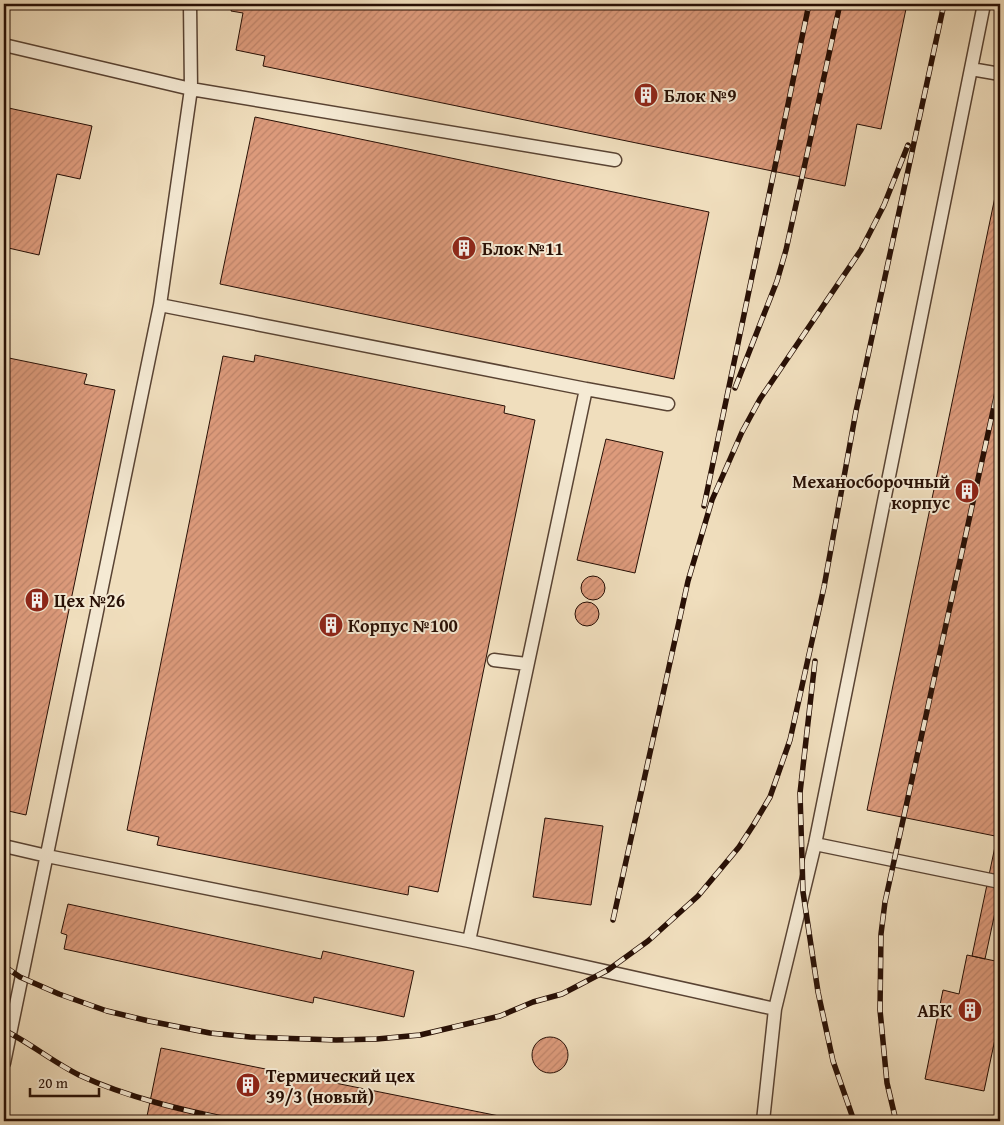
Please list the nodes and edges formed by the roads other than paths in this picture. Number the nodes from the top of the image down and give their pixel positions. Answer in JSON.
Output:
{"nodes":[{"id":1,"x":190,"y":4,"type":"edge"},
{"id":2,"x":984,"y":4,"type":"edge"},
{"id":3,"x":4,"y":45,"type":"edge"},
{"id":4,"x":971,"y":69,"type":"junction"},
{"id":5,"x":1000,"y":74,"type":"edge"},
{"id":6,"x":191,"y":89,"type":"junction"},
{"id":7,"x":615,"y":160,"type":"dead end"},
{"id":8,"x":160,"y":305,"type":"junction"},
{"id":9,"x":586,"y":389,"type":"junction"},
{"id":10,"x":668,"y":404,"type":"dead end"},
{"id":11,"x":494,"y":660,"type":"dead end"},
{"id":12,"x":527,"y":664,"type":"junction"},
{"id":13,"x":814,"y":844,"type":"junction"},
{"id":14,"x":4,"y":846,"type":"edge"},
{"id":15,"x":47,"y":856,"type":"junction"},
{"id":16,"x":1000,"y":882,"type":"edge"},
{"id":17,"x":469,"y":941,"type":"junction"},
{"id":18,"x":775,"y":1009,"type":"junction"},
{"id":19,"x":5,"y":1049,"type":"edge"},
{"id":20,"x":4,"y":1063,"type":"edge"},
{"id":21,"x":763,"y":1121,"type":"edge"}],
"edges":[{"from":1,"to":6,"type":"lane"},
{"from":2,"to":4,"type":"lane"},
{"from":3,"to":6,"type":"lane"},
{"from":4,"to":5,"type":"lane"},
{"from":4,"to":13,"type":"lane"},
{"from":6,"to":7,"type":"lane"},
{"from":6,"to":8,"type":"lane"},
{"from":8,"to":9,"type":"lane"},
{"from":8,"to":15,"type":"lane"},
{"from":9,"to":10,"type":"lane"},
{"from":9,"to":12,"type":"lane"},
{"from":11,"to":12,"type":"lane"},
{"from":12,"to":17,"type":"lane"},
{"from":13,"to":16,"type":"lane"},
{"from":13,"to":18,"type":"lane"},
{"from":14,"to":15,"type":"lane"},
{"from":15,"to":17,"type":"lane"},
{"from":15,"to":19,"type":"lane"},
{"from":17,"to":18,"type":"lane"},
{"from":18,"to":21,"type":"lane"},
{"from":19,"to":20,"type":"lane"}]}
